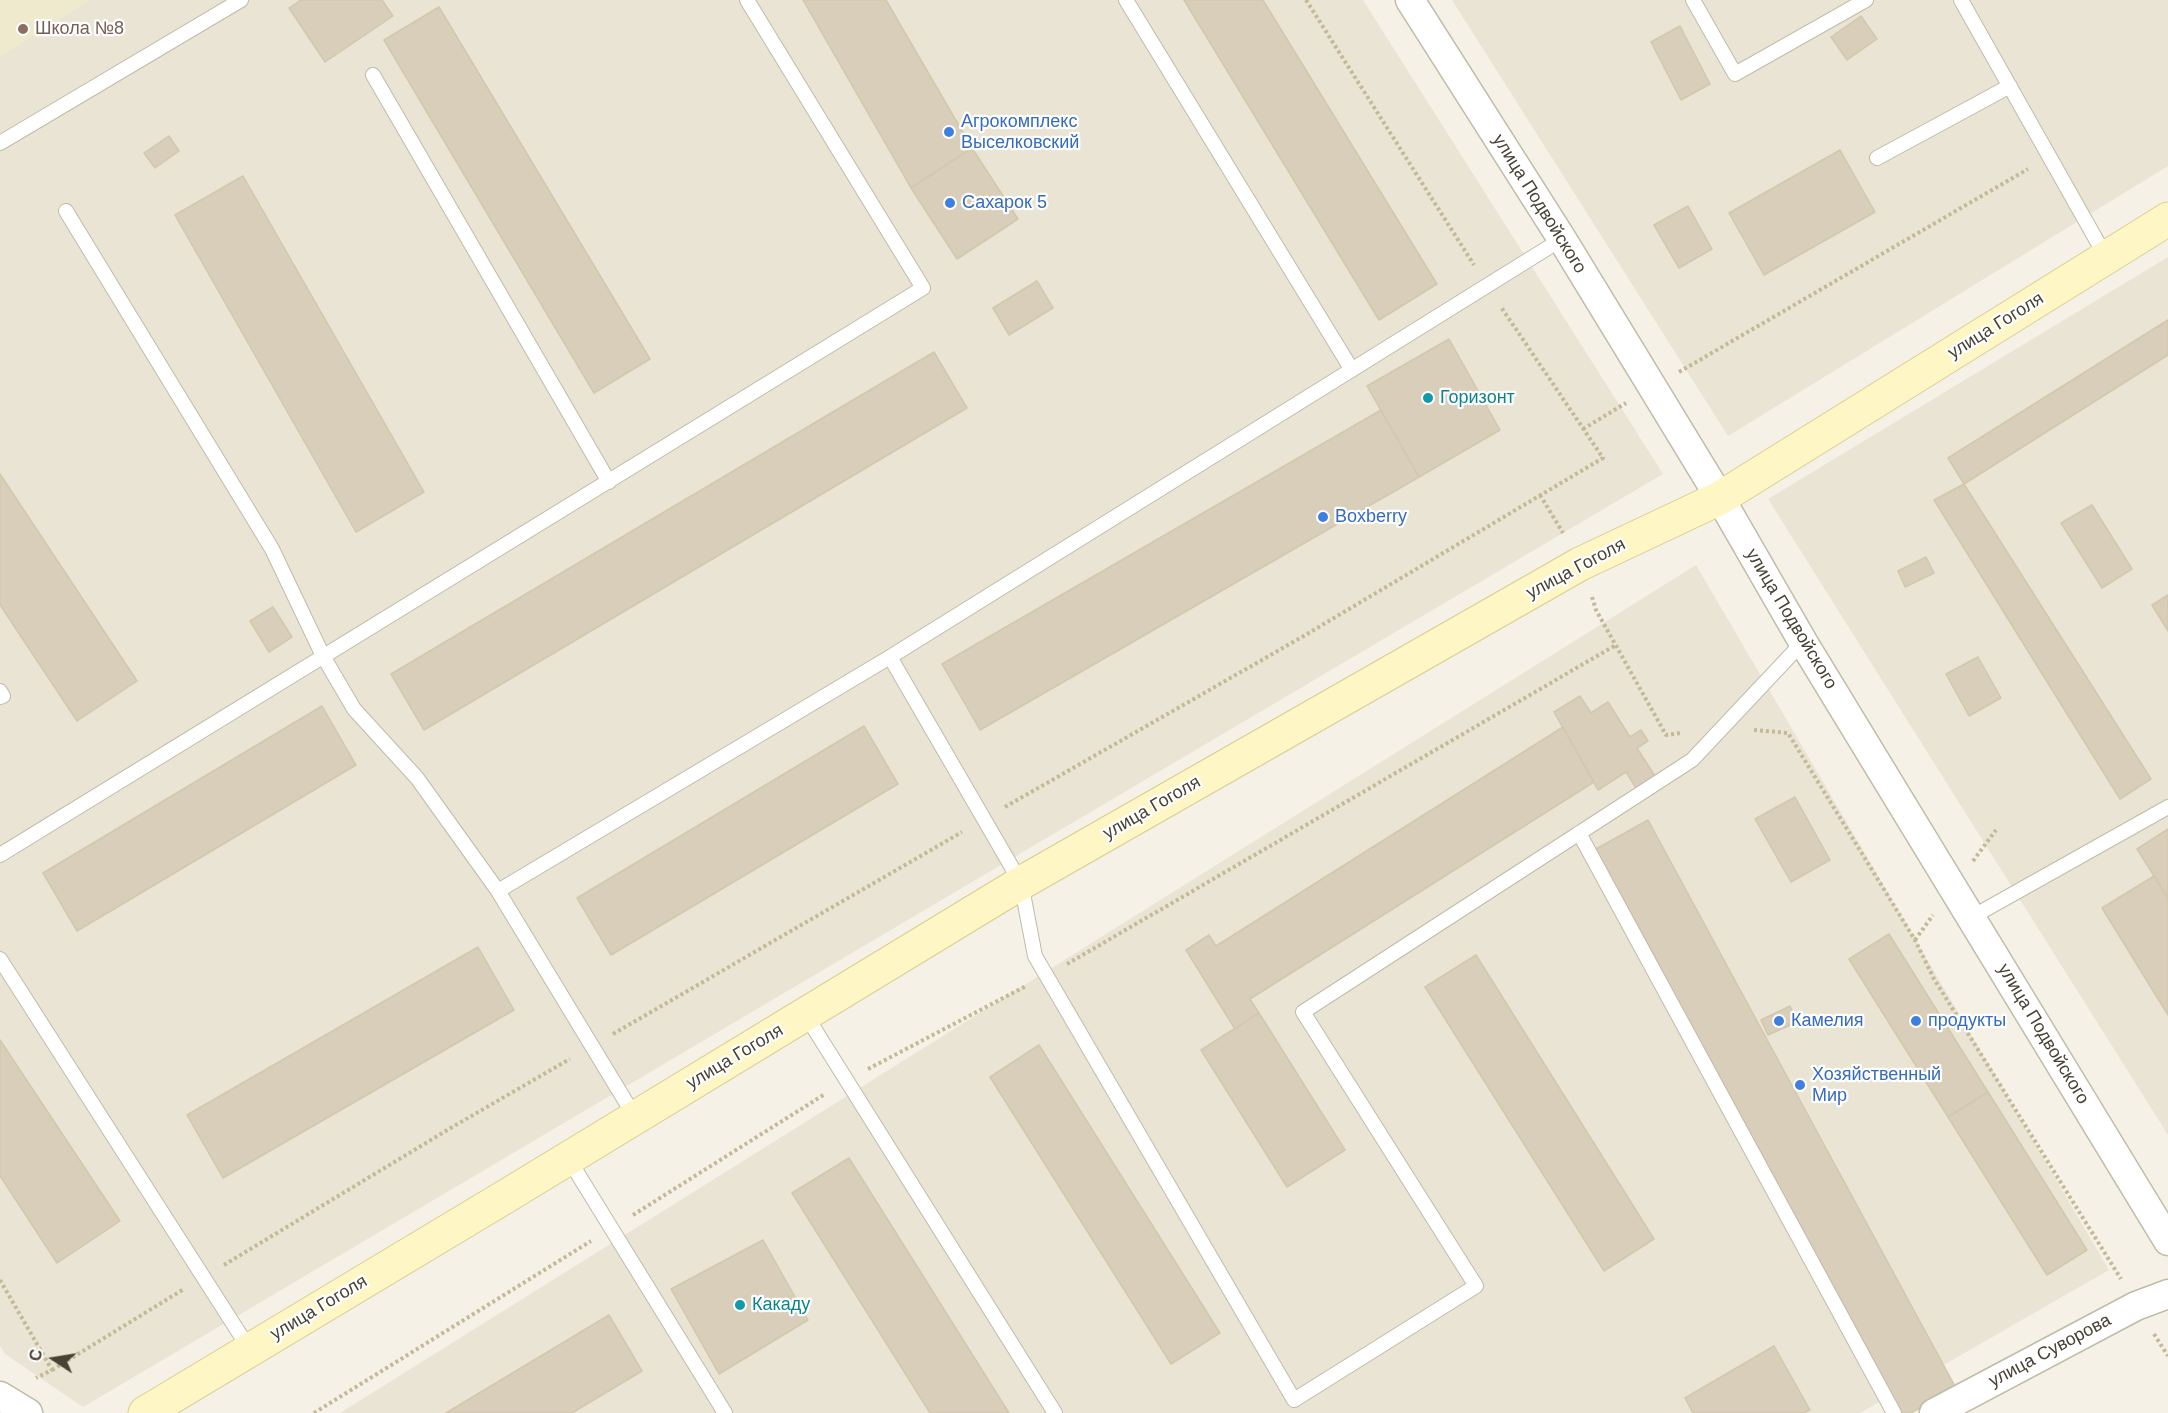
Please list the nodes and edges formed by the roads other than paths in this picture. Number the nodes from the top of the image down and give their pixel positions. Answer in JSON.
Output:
{"nodes":[{"id":1,"x":241,"y":0,"type":"edge"},
{"id":2,"x":747,"y":0,"type":"edge"},
{"id":3,"x":1126,"y":0,"type":"edge"},
{"id":4,"x":1410,"y":0,"type":"edge"},
{"id":5,"x":1693,"y":0,"type":"edge"},
{"id":6,"x":1866,"y":0,"type":"edge"},
{"id":7,"x":1961,"y":0,"type":"edge"},
{"id":8,"x":372,"y":75,"type":"dead end"},
{"id":9,"x":2010,"y":86,"type":"junction"},
{"id":10,"x":0,"y":143,"type":"edge"},
{"id":11,"x":1877,"y":158,"type":"dead end"},
{"id":12,"x":66,"y":211,"type":"dead end"},
{"id":13,"x":2168,"y":219,"type":"edge"},
{"id":14,"x":1562,"y":239,"type":"junction"},
{"id":15,"x":2106,"y":257,"type":"junction"},
{"id":16,"x":1352,"y":370,"type":"junction"},
{"id":17,"x":609,"y":482,"type":"junction"},
{"id":18,"x":1720,"y":498,"type":"junction"},
{"id":19,"x":1803,"y":642,"type":"junction"},
{"id":20,"x":323,"y":656,"type":"junction"},
{"id":21,"x":890,"y":657,"type":"junction"},
{"id":22,"x":0,"y":691,"type":"edge"},
{"id":23,"x":0,"y":698,"type":"edge"},
{"id":24,"x":2168,"y":807,"type":"edge"},
{"id":25,"x":1579,"y":833,"type":"junction"},
{"id":26,"x":0,"y":855,"type":"edge"},
{"id":27,"x":1021,"y":883,"type":"junction"},
{"id":28,"x":498,"y":891,"type":"junction"},
{"id":29,"x":1972,"y":917,"type":"junction"},
{"id":30,"x":0,"y":959,"type":"edge"},
{"id":31,"x":805,"y":1014,"type":"junction"},
{"id":32,"x":635,"y":1117,"type":"junction"},
{"id":33,"x":568,"y":1158,"type":"junction"},
{"id":34,"x":2168,"y":1241,"type":"edge"},
{"id":35,"x":2168,"y":1294,"type":"edge"},
{"id":36,"x":249,"y":1350,"type":"junction"},
{"id":37,"x":0,"y":1396,"type":"edge"},
{"id":38,"x":27,"y":1413,"type":"edge"},
{"id":39,"x":145,"y":1413,"type":"edge"},
{"id":40,"x":725,"y":1413,"type":"edge"},
{"id":41,"x":1055,"y":1413,"type":"edge"},
{"id":42,"x":1894,"y":1413,"type":"edge"},
{"id":43,"x":1934,"y":1413,"type":"edge"}],
"edges":[{"from":1,"to":10,"type":"lane"},
{"from":2,"to":17,"type":"lane"},
{"from":3,"to":16,"type":"lane"},
{"from":4,"to":14,"type":"street","name":"улица Подвойского"},
{"from":5,"to":6,"type":"lane"},
{"from":7,"to":9,"type":"lane"},
{"from":8,"to":17,"type":"lane"},
{"from":9,"to":11,"type":"lane"},
{"from":9,"to":15,"type":"lane"},
{"from":12,"to":20,"type":"lane"},
{"from":13,"to":15,"type":"main road","name":"улица Гоголя"},
{"from":14,"to":16,"type":"lane"},
{"from":14,"to":18,"type":"street","name":"улица Подвойского"},
{"from":15,"to":18,"type":"main road","name":"улица Гоголя"},
{"from":16,"to":21,"type":"lane"},
{"from":17,"to":20,"type":"lane"},
{"from":18,"to":19,"type":"street","name":"улица Подвойского"},
{"from":18,"to":27,"type":"main road","name":"улица Гоголя"},
{"from":19,"to":25,"type":"lane"},
{"from":19,"to":29,"type":"street","name":"улица Подвойского"},
{"from":20,"to":26,"type":"lane"},
{"from":20,"to":28,"type":"lane"},
{"from":21,"to":27,"type":"lane"},
{"from":21,"to":28,"type":"lane"},
{"from":22,"to":23,"type":"lane"},
{"from":24,"to":29,"type":"lane"},
{"from":25,"to":27,"type":"lane"},
{"from":25,"to":42,"type":"lane"},
{"from":27,"to":31,"type":"main road","name":"улица Гоголя"},
{"from":28,"to":32,"type":"lane"},
{"from":29,"to":34,"type":"street","name":"улица Подвойского"},
{"from":30,"to":36,"type":"lane"},
{"from":31,"to":32,"type":"main road","name":"улица Гоголя"},
{"from":31,"to":41,"type":"lane"},
{"from":32,"to":33,"type":"main road","name":"улица Гоголя"},
{"from":33,"to":36,"type":"main road","name":"улица Гоголя"},
{"from":33,"to":40,"type":"lane"},
{"from":35,"to":43,"type":"street","name":"улица Суворова"},
{"from":36,"to":39,"type":"main road","name":"улица Гоголя"},
{"from":37,"to":38,"type":"street"}]}
